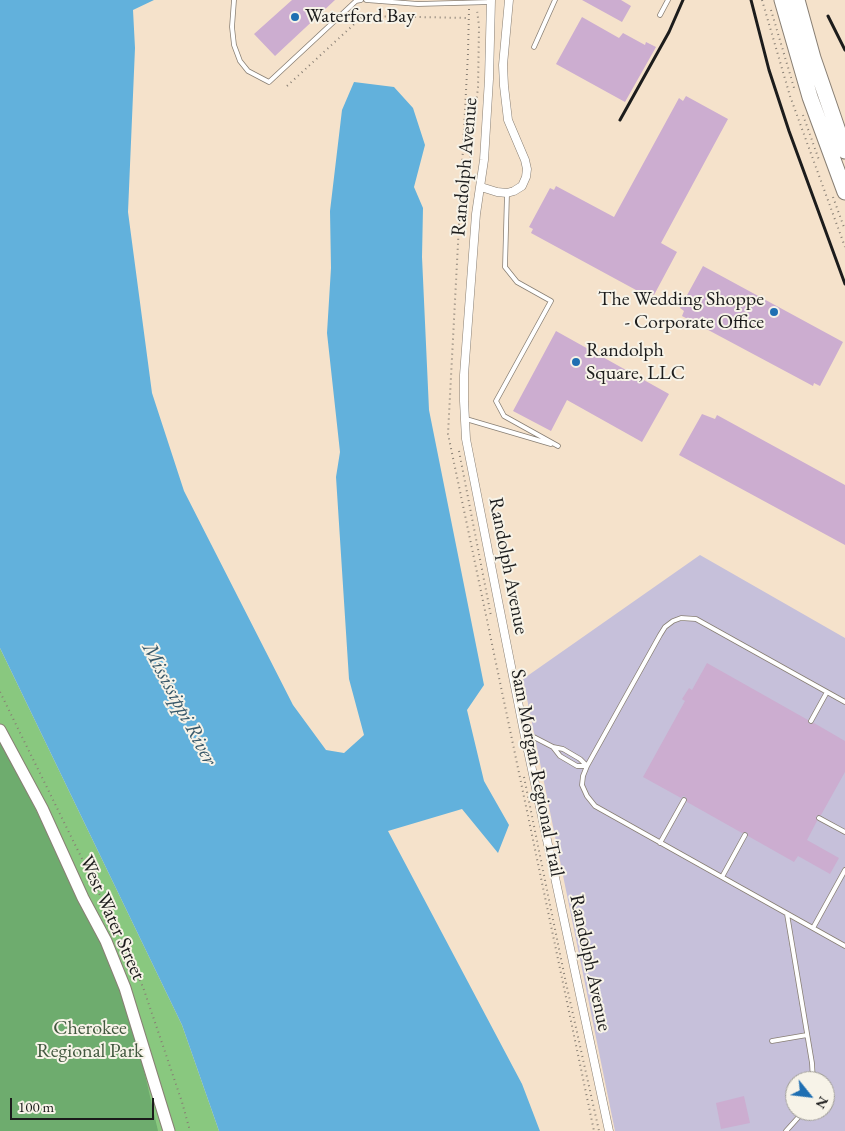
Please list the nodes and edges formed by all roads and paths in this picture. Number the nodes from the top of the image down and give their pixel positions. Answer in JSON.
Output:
{"nodes":[{"id":1,"x":234,"y":0,"type":"edge"},
{"id":2,"x":361,"y":0,"type":"edge"},
{"id":3,"x":366,"y":0,"type":"edge"},
{"id":4,"x":508,"y":0,"type":"edge"},
{"id":5,"x":555,"y":0,"type":"edge"},
{"id":6,"x":668,"y":0,"type":"edge"},
{"id":7,"x":762,"y":0,"type":"edge"},
{"id":8,"x":782,"y":0,"type":"edge"},
{"id":9,"x":796,"y":0,"type":"edge"},
{"id":10,"x":491,"y":1,"type":"edge"},
{"id":11,"x":418,"y":2,"type":"edge"},
{"id":12,"x":457,"y":2,"type":"edge"},
{"id":13,"x":476,"y":3,"type":"junction"},
{"id":14,"x":660,"y":15,"type":"dead end"},
{"id":15,"x":469,"y":18,"type":"dead end"},
{"id":16,"x":534,"y":46,"type":"dead end"},
{"id":17,"x":287,"y":86,"type":"dead end"},
{"id":18,"x":845,"y":151,"type":"edge"},
{"id":19,"x":481,"y":187,"type":"junction"},
{"id":20,"x":845,"y":192,"type":"edge"},
{"id":21,"x":507,"y":193,"type":"junction"},
{"id":22,"x":465,"y":237,"type":"dead end"},
{"id":23,"x":845,"y":247,"type":"edge"},
{"id":24,"x":464,"y":419,"type":"junction"},
{"id":25,"x":459,"y":449,"type":"dead end"},
{"id":26,"x":492,"y":619,"type":"dead end"},
{"id":27,"x":0,"y":692,"type":"edge"},
{"id":28,"x":827,"y":692,"type":"junction"},
{"id":29,"x":845,"y":702,"type":"edge"},
{"id":30,"x":811,"y":722,"type":"dead end"},
{"id":31,"x":0,"y":730,"type":"edge"},
{"id":32,"x":524,"y":732,"type":"junction"},
{"id":33,"x":553,"y":747,"type":"junction"},
{"id":34,"x":587,"y":766,"type":"junction"},
{"id":35,"x":523,"y":771,"type":"dead end"},
{"id":36,"x":684,"y":800,"type":"dead end"},
{"id":37,"x":819,"y":818,"type":"dead end"},
{"id":38,"x":845,"y":832,"type":"edge"},
{"id":39,"x":745,"y":835,"type":"dead end"},
{"id":40,"x":660,"y":843,"type":"junction"},
{"id":41,"x":845,"y":870,"type":"edge"},
{"id":42,"x":722,"y":877,"type":"junction"},
{"id":43,"x":788,"y":914,"type":"junction"},
{"id":44,"x":813,"y":928,"type":"junction"},
{"id":45,"x":845,"y":946,"type":"edge"},
{"id":46,"x":807,"y":1035,"type":"junction"},
{"id":47,"x":772,"y":1041,"type":"dead end"},
{"id":48,"x":812,"y":1071,"type":"edge"},
{"id":49,"x":796,"y":1121,"type":"edge"},
{"id":50,"x":169,"y":1131,"type":"edge"},
{"id":51,"x":190,"y":1131,"type":"edge"},
{"id":52,"x":599,"y":1131,"type":"edge"},
{"id":53,"x":609,"y":1131,"type":"edge"},
{"id":54,"x":786,"y":1131,"type":"edge"}],
"edges":[{"from":1,"to":2,"type":"lane"},
{"from":3,"to":11,"type":"lane"},
{"from":4,"to":21,"type":"street"},
{"from":5,"to":16,"type":"lane"},
{"from":6,"to":14,"type":"lane"},
{"from":7,"to":23,"type":"path"},
{"from":8,"to":20,"type":"highway"},
{"from":9,"to":18,"type":"highway"},
{"from":10,"to":13,"type":"lane"},
{"from":10,"to":19,"type":"street","name":"Randolph Avenue"},
{"from":11,"to":12,"type":"lane"},
{"from":12,"to":13,"type":"lane"},
{"from":13,"to":22,"type":"path"},
{"from":15,"to":17,"type":"path"},
{"from":19,"to":21,"type":"street"},
{"from":19,"to":24,"type":"street","name":"Randolph Avenue"},
{"from":21,"to":24,"type":"lane"},
{"from":24,"to":32,"type":"street","name":"Randolph Avenue"},
{"from":25,"to":26,"type":"path"},
{"from":27,"to":51,"type":"path"},
{"from":28,"to":29,"type":"lane"},
{"from":28,"to":30,"type":"lane"},
{"from":28,"to":34,"type":"lane"},
{"from":31,"to":50,"type":"street","name":"West Water Street"},
{"from":32,"to":33,"type":"lane"},
{"from":32,"to":53,"type":"street","name":"Randolph Avenue"},
{"from":33,"to":34,"type":"lane"},
{"from":33,"to":34,"type":"lane"},
{"from":34,"to":40,"type":"lane"},
{"from":35,"to":52,"type":"path","name":"Sam Morgan Regional Trail"},
{"from":36,"to":40,"type":"lane"},
{"from":37,"to":38,"type":"lane"},
{"from":39,"to":42,"type":"lane"},
{"from":40,"to":42,"type":"lane"},
{"from":41,"to":44,"type":"lane"},
{"from":42,"to":43,"type":"lane"},
{"from":43,"to":44,"type":"lane"},
{"from":43,"to":46,"type":"lane"},
{"from":44,"to":45,"type":"lane"},
{"from":46,"to":47,"type":"lane"},
{"from":46,"to":48,"type":"lane"},
{"from":49,"to":54,"type":"lane"}]}
